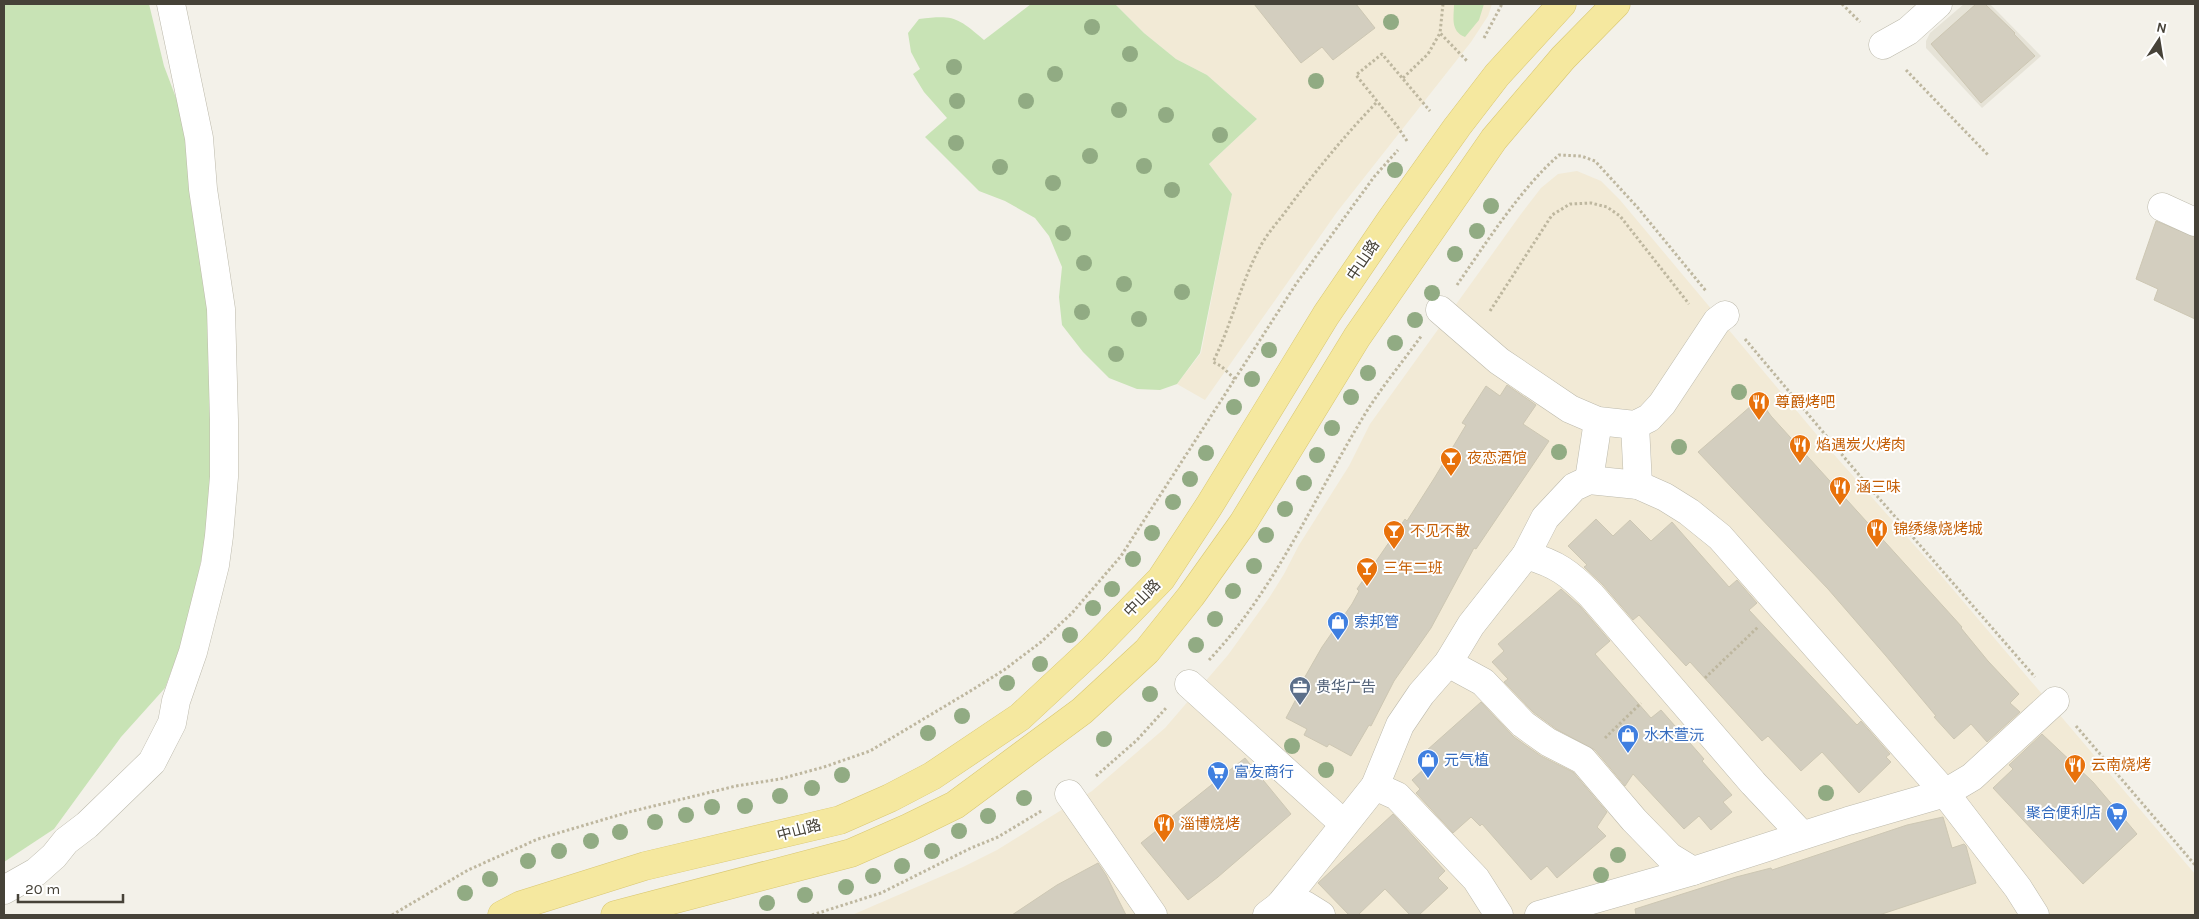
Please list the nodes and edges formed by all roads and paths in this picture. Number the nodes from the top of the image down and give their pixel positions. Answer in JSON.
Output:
{"nodes":[{"id":1,"x":171,"y":4,"type":"edge"},
{"id":2,"x":1443,"y":4,"type":"edge"},
{"id":3,"x":1502,"y":4,"type":"edge"},
{"id":4,"x":1562,"y":4,"type":"edge"},
{"id":5,"x":1616,"y":4,"type":"edge"},
{"id":6,"x":1842,"y":4,"type":"edge"},
{"id":7,"x":1938,"y":4,"type":"edge"},
{"id":8,"x":1440,"y":32,"type":"junction"},
{"id":9,"x":1483,"y":39,"type":"dead end"},
{"id":10,"x":1883,"y":45,"type":"junction"},
{"id":11,"x":1472,"y":54,"type":"dead end"},
{"id":12,"x":1467,"y":61,"type":"junction"},
{"id":13,"x":1462,"y":68,"type":"dead end"},
{"id":14,"x":1403,"y":78,"type":"junction"},
{"id":15,"x":1377,"y":102,"type":"junction"},
{"id":16,"x":1436,"y":104,"type":"dead end"},
{"id":17,"x":1431,"y":111,"type":"junction"},
{"id":18,"x":1425,"y":118,"type":"dead end"},
{"id":19,"x":1413,"y":134,"type":"dead end"},
{"id":20,"x":1407,"y":141,"type":"junction"},
{"id":21,"x":1989,"y":156,"type":"dead end"},
{"id":22,"x":2162,"y":207,"type":"dead end"},
{"id":23,"x":2195,"y":222,"type":"edge"},
{"id":24,"x":1440,"y":310,"type":"dead end"},
{"id":25,"x":1718,"y":323,"type":"joint"},
{"id":26,"x":1472,"y":339,"type":"junction"},
{"id":27,"x":1235,"y":379,"type":"junction"},
{"id":28,"x":1598,"y":422,"type":"junction"},
{"id":29,"x":1635,"y":425,"type":"junction"},
{"id":30,"x":1589,"y":480,"type":"junction"},
{"id":31,"x":1638,"y":485,"type":"junction"},
{"id":32,"x":1526,"y":555,"type":"junction"},
{"id":33,"x":1780,"y":606,"type":"junction"},
{"id":34,"x":1448,"y":663,"type":"junction"},
{"id":35,"x":1189,"y":684,"type":"dead end"},
{"id":36,"x":1674,"y":690,"type":"junction"},
{"id":37,"x":2055,"y":700,"type":"dead end"},
{"id":38,"x":1583,"y":760,"type":"junction"},
{"id":39,"x":1375,"y":786,"type":"junction"},
{"id":40,"x":1069,"y":794,"type":"dead end"},
{"id":41,"x":1945,"y":794,"type":"junction"},
{"id":42,"x":1344,"y":824,"type":"junction"},
{"id":43,"x":1802,"y":835,"type":"junction"},
{"id":44,"x":1693,"y":871,"type":"junction"},
{"id":45,"x":4,"y":890,"type":"edge"},
{"id":46,"x":1273,"y":911,"type":"edge"},
{"id":47,"x":392,"y":915,"type":"edge"},
{"id":48,"x":502,"y":915,"type":"edge"},
{"id":49,"x":615,"y":915,"type":"edge"},
{"id":50,"x":1153,"y":915,"type":"edge"},
{"id":51,"x":1321,"y":915,"type":"edge"},
{"id":52,"x":1499,"y":915,"type":"edge"},
{"id":53,"x":1539,"y":915,"type":"edge"},
{"id":54,"x":2036,"y":915,"type":"edge"}],
"edges":[{"from":1,"to":45,"type":"street"},
{"from":2,"to":8,"type":"path"},
{"from":3,"to":9,"type":"path"},
{"from":4,"to":48,"type":"main road","name":"中山路"},
{"from":5,"to":49,"type":"main road"},
{"from":6,"to":10,"type":"path"},
{"from":7,"to":10,"type":"street"},
{"from":8,"to":12,"type":"path"},
{"from":8,"to":14,"type":"path"},
{"from":10,"to":21,"type":"path"},
{"from":11,"to":12,"type":"path"},
{"from":12,"to":13,"type":"path"},
{"from":14,"to":15,"type":"path"},
{"from":14,"to":17,"type":"path"},
{"from":15,"to":20,"type":"path"},
{"from":15,"to":27,"type":"path"},
{"from":16,"to":17,"type":"path"},
{"from":17,"to":18,"type":"path"},
{"from":19,"to":20,"type":"path"},
{"from":20,"to":27,"type":"path"},
{"from":22,"to":23,"type":"street"},
{"from":24,"to":26,"type":"street"},
{"from":25,"to":26,"type":"path"},
{"from":25,"to":29,"type":"street"},
{"from":26,"to":28,"type":"street"},
{"from":27,"to":47,"type":"path"},
{"from":28,"to":29,"type":"street"},
{"from":28,"to":30,"type":"street"},
{"from":29,"to":31,"type":"street"},
{"from":30,"to":31,"type":"street"},
{"from":30,"to":32,"type":"street"},
{"from":31,"to":33,"type":"street"},
{"from":32,"to":34,"type":"street"},
{"from":32,"to":36,"type":"street"},
{"from":33,"to":36,"type":"path"},
{"from":33,"to":41,"type":"street"},
{"from":34,"to":38,"type":"street"},
{"from":34,"to":39,"type":"street"},
{"from":35,"to":42,"type":"street"},
{"from":36,"to":38,"type":"path"},
{"from":36,"to":43,"type":"street"},
{"from":37,"to":41,"type":"street"},
{"from":38,"to":44,"type":"street"},
{"from":39,"to":42,"type":"street"},
{"from":39,"to":52,"type":"street"},
{"from":40,"to":50,"type":"street"},
{"from":41,"to":43,"type":"street"},
{"from":41,"to":54,"type":"street"},
{"from":42,"to":46,"type":"street"},
{"from":43,"to":44,"type":"street"},
{"from":44,"to":53,"type":"street"},
{"from":46,"to":51,"type":"street"}]}
